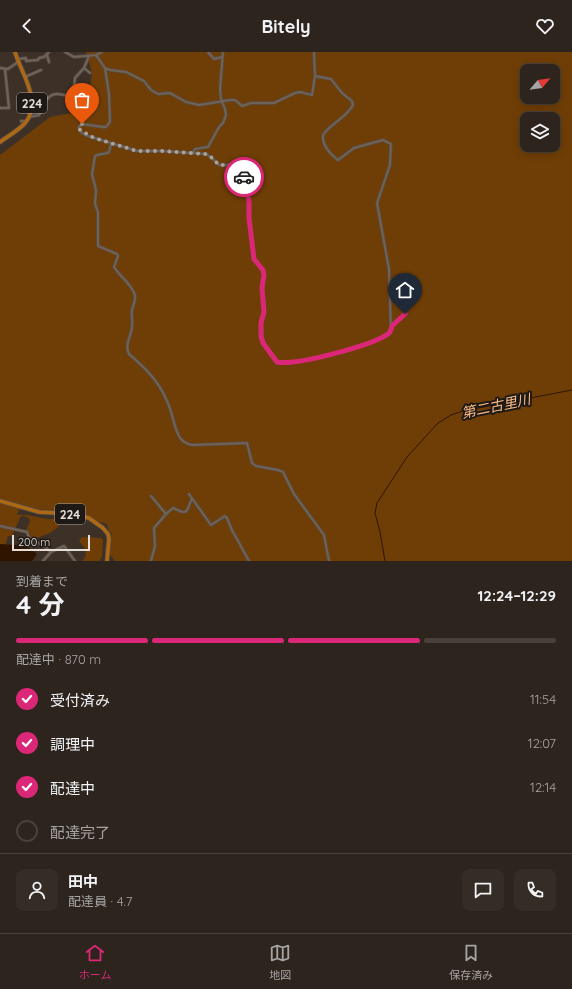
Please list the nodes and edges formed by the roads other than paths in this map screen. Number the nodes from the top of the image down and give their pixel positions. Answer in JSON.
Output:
{"nodes":[{"id":1,"x":15,"y":52,"type":"edge"},
{"id":2,"x":49,"y":52,"type":"edge"},
{"id":3,"x":65,"y":52,"type":"edge"},
{"id":4,"x":102,"y":52,"type":"edge"},
{"id":5,"x":208,"y":52,"type":"edge"},
{"id":6,"x":223,"y":52,"type":"edge"},
{"id":7,"x":314,"y":52,"type":"edge"},
{"id":8,"x":47,"y":55,"type":"junction"},
{"id":9,"x":96,"y":55,"type":"junction"},
{"id":10,"x":89,"y":56,"type":"junction"},
{"id":11,"x":222,"y":57,"type":"junction"},
{"id":12,"x":17,"y":60,"type":"junction"},
{"id":13,"x":49,"y":62,"type":"dead end"},
{"id":14,"x":0,"y":68,"type":"edge"},
{"id":15,"x":84,"y":68,"type":"junction"},
{"id":16,"x":105,"y":68,"type":"junction"},
{"id":17,"x":5,"y":69,"type":"junction"},
{"id":18,"x":41,"y":70,"type":"dead end"},
{"id":19,"x":90,"y":73,"type":"dead end"},
{"id":20,"x":315,"y":76,"type":"junction"},
{"id":21,"x":24,"y":77,"type":"junction"},
{"id":22,"x":74,"y":87,"type":"junction"},
{"id":23,"x":78,"y":88,"type":"dead end"},
{"id":24,"x":222,"y":101,"type":"junction"},
{"id":25,"x":0,"y":108,"type":"edge"},
{"id":26,"x":30,"y":115,"type":"junction"},
{"id":27,"x":23,"y":122,"type":"dead end"},
{"id":28,"x":0,"y":142,"type":"edge"},
{"id":29,"x":111,"y":143,"type":"junction"},
{"id":30,"x":193,"y":153,"type":"junction"},
{"id":31,"x":405,"y":314,"type":"dead end"},
{"id":32,"x":392,"y":326,"type":"junction"},
{"id":33,"x":189,"y":494,"type":"dead end"},
{"id":34,"x":151,"y":496,"type":"dead end"},
{"id":35,"x":192,"y":499,"type":"junction"},
{"id":36,"x":0,"y":501,"type":"edge"},
{"id":37,"x":166,"y":514,"type":"junction"},
{"id":38,"x":0,"y":526,"type":"edge"},
{"id":39,"x":51,"y":552,"type":"junction"},
{"id":40,"x":44,"y":561,"type":"edge"},
{"id":41,"x":75,"y":561,"type":"edge"},
{"id":42,"x":107,"y":561,"type":"edge"},
{"id":43,"x":151,"y":561,"type":"edge"},
{"id":44,"x":250,"y":561,"type":"edge"},
{"id":45,"x":329,"y":561,"type":"edge"}],
"edges":[{"from":1,"to":12,"type":"highway","number":"224"},
{"from":2,"to":8,"type":"street"},
{"from":3,"to":10,"type":"street"},
{"from":4,"to":9,"type":"street"},
{"from":5,"to":11,"type":"street"},
{"from":6,"to":11,"type":"street"},
{"from":7,"to":20,"type":"street"},
{"from":8,"to":12,"type":"street"},
{"from":8,"to":13,"type":"street"},
{"from":9,"to":10,"type":"street"},
{"from":9,"to":16,"type":"street"},
{"from":10,"to":15,"type":"street"},
{"from":11,"to":24,"type":"street"},
{"from":12,"to":17,"type":"street"},
{"from":12,"to":21,"type":"highway","number":"224"},
{"from":14,"to":17,"type":"street"},
{"from":15,"to":19,"type":"street"},
{"from":15,"to":22,"type":"street"},
{"from":16,"to":24,"type":"street"},
{"from":16,"to":29,"type":"street"},
{"from":17,"to":25,"type":"street"},
{"from":18,"to":21,"type":"street"},
{"from":20,"to":24,"type":"street"},
{"from":20,"to":32,"type":"street"},
{"from":21,"to":26,"type":"highway","number":"224"},
{"from":22,"to":23,"type":"street"},
{"from":22,"to":26,"type":"street"},
{"from":24,"to":30,"type":"street"},
{"from":26,"to":27,"type":"street"},
{"from":26,"to":28,"type":"highway","number":"224"},
{"from":29,"to":30,"type":"street"},
{"from":29,"to":45,"type":"street"},
{"from":30,"to":32,"type":"street"},
{"from":31,"to":32,"type":"street"},
{"from":33,"to":35,"type":"street"},
{"from":34,"to":37,"type":"street"},
{"from":35,"to":37,"type":"street"},
{"from":35,"to":44,"type":"street"},
{"from":36,"to":42,"type":"highway","number":"224"},
{"from":37,"to":43,"type":"street"},
{"from":38,"to":39,"type":"street"},
{"from":39,"to":40,"type":"street"},
{"from":39,"to":41,"type":"street"}]}
